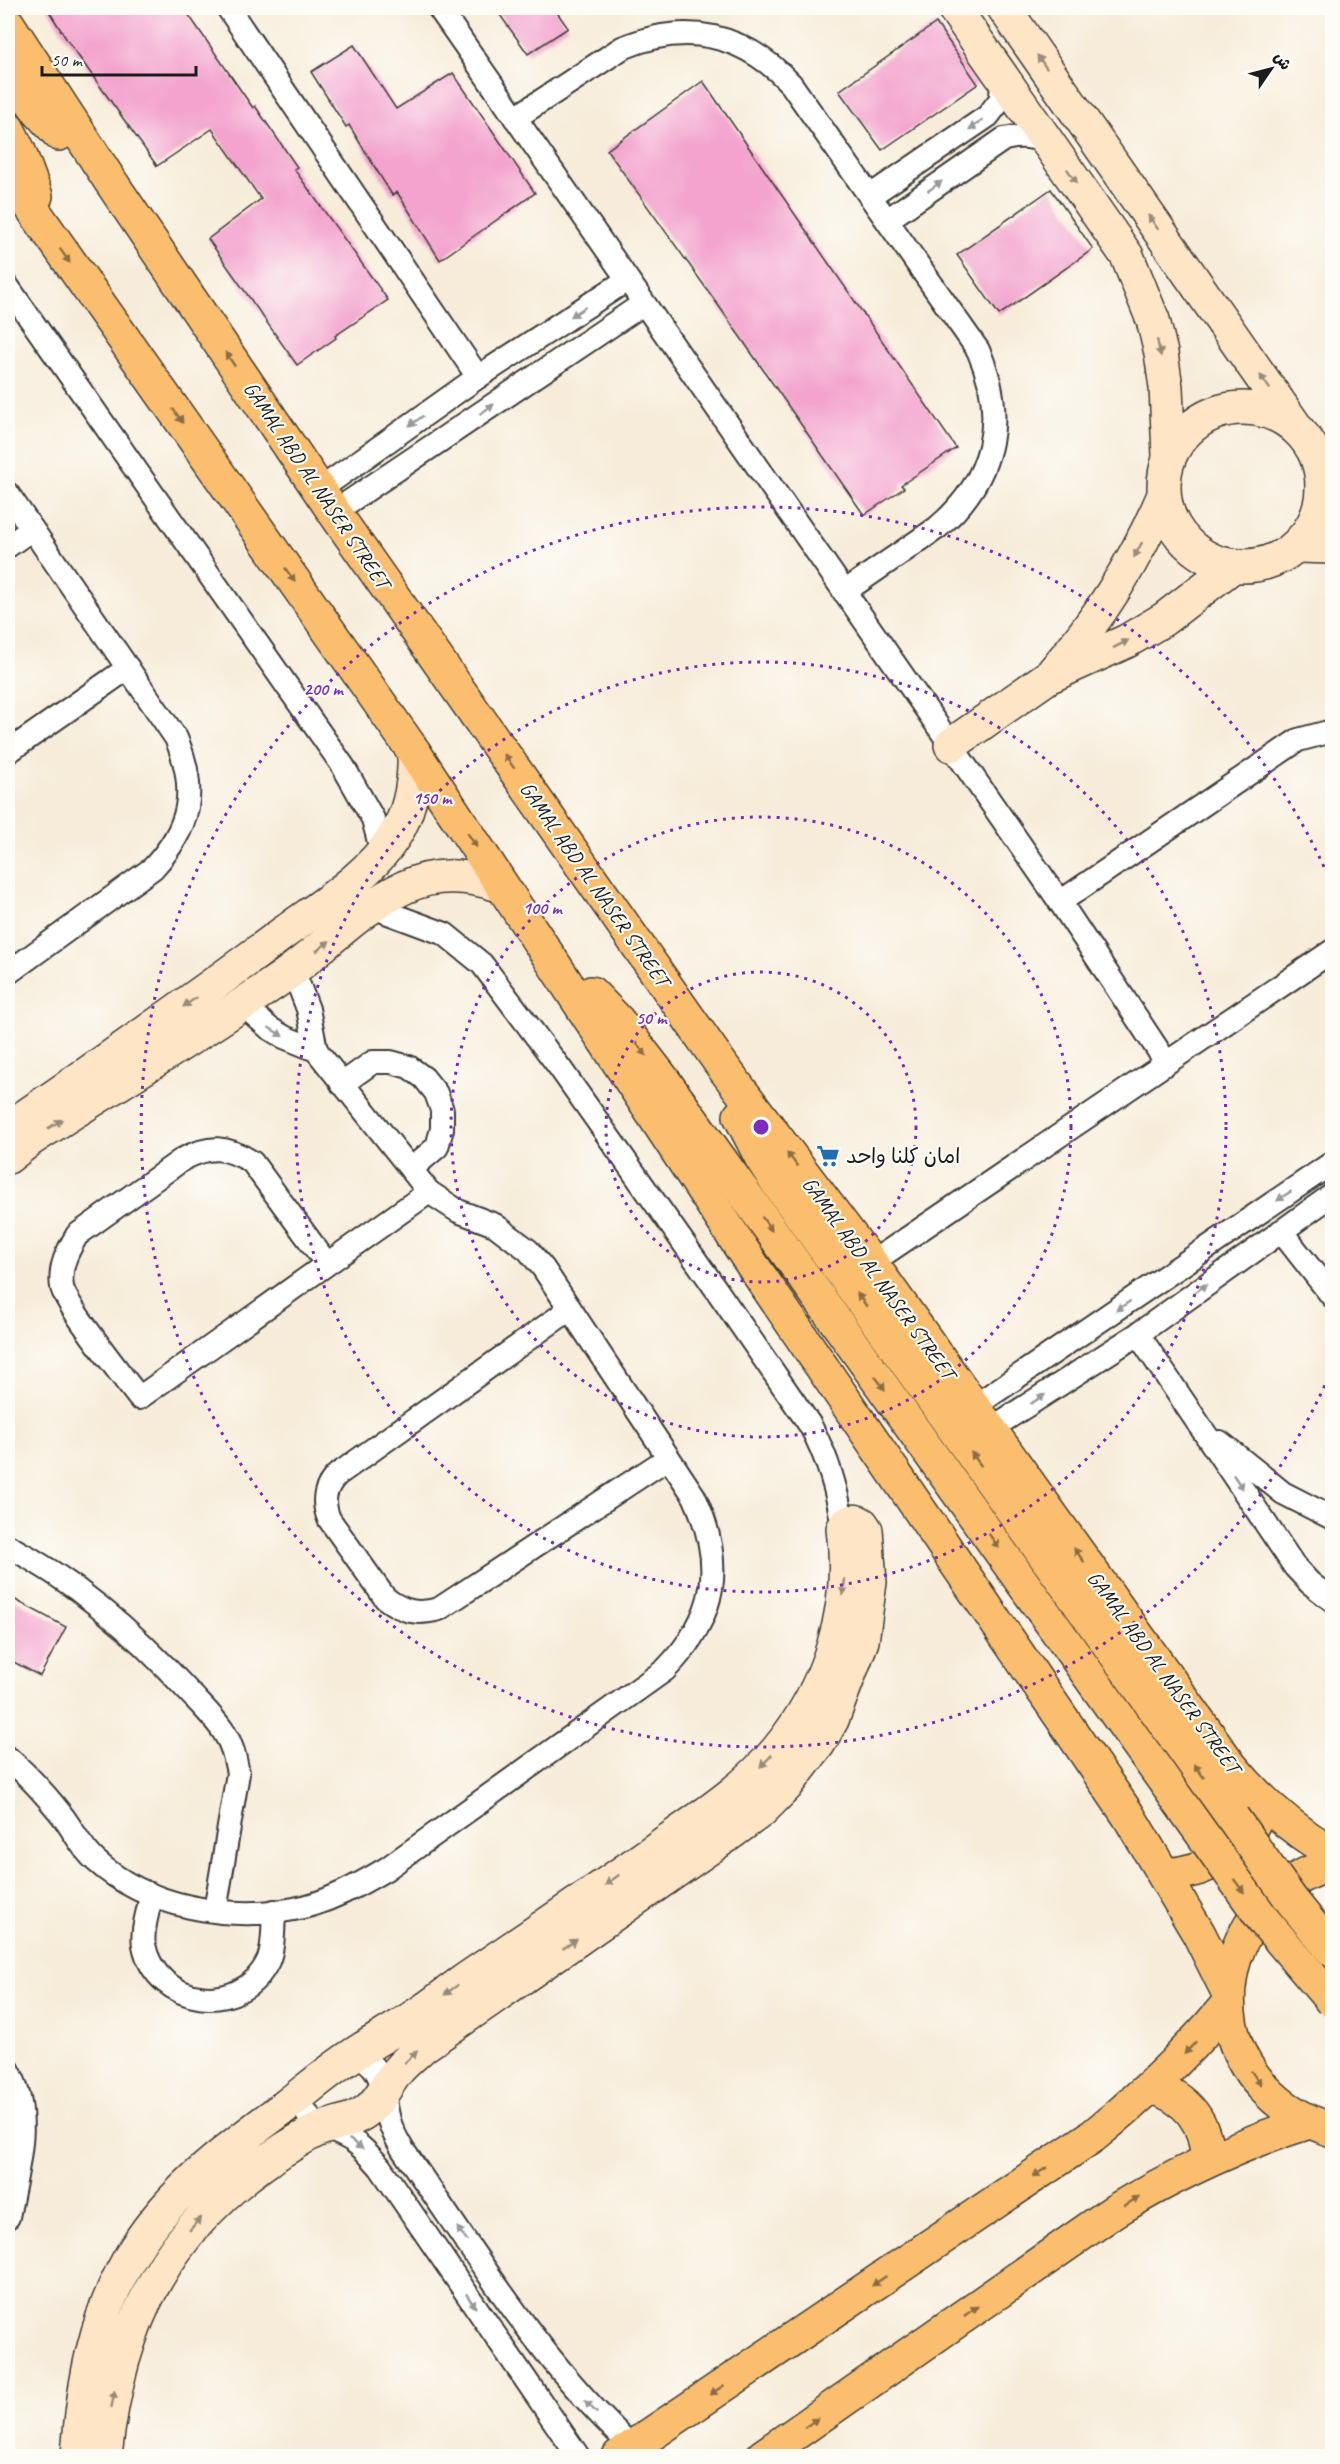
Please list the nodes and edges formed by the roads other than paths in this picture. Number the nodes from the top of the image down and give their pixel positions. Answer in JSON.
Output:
{"nodes":[{"id":1,"x":228,"y":8,"type":"edge"},
{"id":2,"x":439,"y":8,"type":"edge"},
{"id":3,"x":954,"y":8,"type":"edge"},
{"id":4,"x":1004,"y":8,"type":"edge"},
{"id":5,"x":8,"y":24,"type":"edge"},
{"id":6,"x":8,"y":68,"type":"edge"},
{"id":7,"x":1002,"y":77,"type":"junction"},
{"id":8,"x":515,"y":118,"type":"junction"},
{"id":9,"x":8,"y":129,"type":"edge"},
{"id":10,"x":1050,"y":144,"type":"junction"},
{"id":11,"x":8,"y":174,"type":"edge"},
{"id":12,"x":109,"y":179,"type":"junction"},
{"id":13,"x":870,"y":196,"type":"junction"},
{"id":14,"x":887,"y":220,"type":"junction"},
{"id":15,"x":44,"y":226,"type":"junction"},
{"id":16,"x":627,"y":280,"type":"junction"},
{"id":17,"x":8,"y":287,"type":"edge"},
{"id":18,"x":643,"y":304,"type":"junction"},
{"id":19,"x":478,"y":377,"type":"junction"},
{"id":20,"x":1298,"y":430,"type":"junction"},
{"id":21,"x":1168,"y":456,"type":"junction"},
{"id":22,"x":1325,"y":465,"type":"edge"},
{"id":23,"x":8,"y":494,"type":"edge"},
{"id":24,"x":1163,"y":497,"type":"junction"},
{"id":25,"x":327,"y":501,"type":"junction"},
{"id":26,"x":32,"y":530,"type":"junction"},
{"id":27,"x":8,"y":546,"type":"edge"},
{"id":28,"x":1297,"y":546,"type":"junction"},
{"id":29,"x":1332,"y":547,"type":"edge"},
{"id":30,"x":1233,"y":566,"type":"junction"},
{"id":31,"x":844,"y":592,"type":"junction"},
{"id":32,"x":128,"y":668,"type":"junction"},
{"id":33,"x":1048,"y":677,"type":"junction"},
{"id":34,"x":1332,"y":731,"type":"edge"},
{"id":35,"x":951,"y":745,"type":"junction"},
{"id":36,"x":8,"y":752,"type":"edge"},
{"id":37,"x":414,"y":752,"type":"junction"},
{"id":38,"x":382,"y":853,"type":"junction"},
{"id":39,"x":502,"y":886,"type":"junction"},
{"id":40,"x":362,"y":895,"type":"junction"},
{"id":41,"x":1060,"y":902,"type":"junction"},
{"id":42,"x":1332,"y":951,"type":"edge"},
{"id":43,"x":554,"y":964,"type":"junction"},
{"id":44,"x":292,"y":970,"type":"junction"},
{"id":45,"x":8,"y":974,"type":"edge"},
{"id":46,"x":225,"y":977,"type":"junction"},
{"id":47,"x":243,"y":1005,"type":"junction"},
{"id":48,"x":316,"y":1050,"type":"junction"},
{"id":49,"x":1166,"y":1062,"type":"junction"},
{"id":50,"x":723,"y":1067,"type":"junction"},
{"id":51,"x":342,"y":1084,"type":"junction"},
{"id":52,"x":8,"y":1130,"type":"edge"},
{"id":53,"x":8,"y":1157,"type":"edge"},
{"id":54,"x":1332,"y":1163,"type":"edge"},
{"id":55,"x":411,"y":1169,"type":"junction"},
{"id":56,"x":429,"y":1192,"type":"junction"},
{"id":57,"x":1332,"y":1196,"type":"edge"},
{"id":58,"x":1281,"y":1231,"type":"junction"},
{"id":59,"x":871,"y":1263,"type":"junction"},
{"id":60,"x":327,"y":1264,"type":"junction"},
{"id":61,"x":1332,"y":1296,"type":"edge"},
{"id":62,"x":570,"y":1309,"type":"junction"},
{"id":63,"x":1138,"y":1334,"type":"junction"},
{"id":64,"x":1193,"y":1416,"type":"junction"},
{"id":65,"x":981,"y":1419,"type":"junction"},
{"id":66,"x":669,"y":1458,"type":"junction"},
{"id":67,"x":1332,"y":1518,"type":"edge"},
{"id":68,"x":843,"y":1529,"type":"junction"},
{"id":69,"x":8,"y":1546,"type":"edge"},
{"id":70,"x":1332,"y":1600,"type":"edge"},
{"id":71,"x":8,"y":1758,"type":"edge"},
{"id":72,"x":1262,"y":1800,"type":"junction"},
{"id":73,"x":1332,"y":1853,"type":"edge"},
{"id":74,"x":1332,"y":1865,"type":"edge"},
{"id":75,"x":1165,"y":1875,"type":"junction"},
{"id":76,"x":151,"y":1895,"type":"junction"},
{"id":77,"x":215,"y":1911,"type":"junction"},
{"id":78,"x":274,"y":1911,"type":"junction"},
{"id":79,"x":1332,"y":1950,"type":"edge"},
{"id":80,"x":1228,"y":1998,"type":"junction"},
{"id":81,"x":1332,"y":2001,"type":"edge"},
{"id":82,"x":353,"y":2055,"type":"junction"},
{"id":83,"x":8,"y":2068,"type":"edge"},
{"id":84,"x":1151,"y":2087,"type":"junction"},
{"id":85,"x":383,"y":2092,"type":"junction"},
{"id":86,"x":300,"y":2095,"type":"junction"},
{"id":87,"x":1321,"y":2126,"type":"edge"},
{"id":88,"x":324,"y":2127,"type":"junction"},
{"id":89,"x":1207,"y":2160,"type":"junction"},
{"id":90,"x":8,"y":2217,"type":"edge"},
{"id":91,"x":626,"y":2452,"type":"edge"},
{"id":92,"x":78,"y":2457,"type":"edge"},
{"id":93,"x":105,"y":2457,"type":"edge"},
{"id":94,"x":578,"y":2457,"type":"edge"},
{"id":95,"x":763,"y":2457,"type":"edge"}],
"edges":[{"from":1,"to":19,"type":"street"},
{"from":2,"to":8,"type":"street"},
{"from":3,"to":7,"type":"street"},
{"from":20,"to":4,"type":"street","one_way":true},
{"from":5,"to":12,"type":"main road","name":"GAMAL ABD AL NASER STREET"},
{"from":6,"to":12,"type":"main road"},
{"from":7,"to":10,"type":"street"},
{"from":7,"to":13,"type":"street","one_way":true},
{"from":8,"to":13,"type":"street"},
{"from":8,"to":16,"type":"street"},
{"from":9,"to":15,"type":"main road"},
{"from":14,"to":10,"type":"street","one_way":true},
{"from":10,"to":21,"type":"street","one_way":true},
{"from":11,"to":15,"type":"main road"},
{"from":25,"to":12,"type":"main road","name":"GAMAL ABD AL NASER STREET","one_way":true},
{"from":13,"to":14,"type":"street"},
{"from":14,"to":31,"type":"street"},
{"from":15,"to":37,"type":"main road","one_way":true},
{"from":16,"to":18,"type":"street"},
{"from":16,"to":19,"type":"street","one_way":true},
{"from":17,"to":38,"type":"street"},
{"from":25,"to":18,"type":"street","one_way":true},
{"from":18,"to":31,"type":"street"},
{"from":19,"to":25,"type":"street","one_way":true},
{"from":20,"to":21,"type":"street"},
{"from":20,"to":22,"type":"street"},
{"from":21,"to":24,"type":"street"},
{"from":22,"to":28,"type":"street"},
{"from":23,"to":26,"type":"street"},
{"from":24,"to":30,"type":"street"},
{"from":24,"to":33,"type":"street","one_way":true},
{"from":50,"to":25,"type":"main road","name":"GAMAL ABD AL NASER STREET","one_way":true},
{"from":26,"to":27,"type":"street"},
{"from":26,"to":32,"type":"street"},
{"from":28,"to":29,"type":"street"},
{"from":28,"to":30,"type":"street"},
{"from":33,"to":30,"type":"street","one_way":true},
{"from":31,"to":35,"type":"street"},
{"from":32,"to":36,"type":"street"},
{"from":32,"to":45,"type":"street"},
{"from":33,"to":35,"type":"street"},
{"from":34,"to":41,"type":"street"},
{"from":35,"to":41,"type":"street"},
{"from":37,"to":38,"type":"street"},
{"from":37,"to":39,"type":"main road","one_way":true},
{"from":38,"to":40,"type":"street"},
{"from":39,"to":40,"type":"street"},
{"from":39,"to":43,"type":"main road"},
{"from":44,"to":40,"type":"street","one_way":true},
{"from":40,"to":46,"type":"street"},
{"from":40,"to":68,"type":"street"},
{"from":41,"to":49,"type":"street"},
{"from":42,"to":49,"type":"street"},
{"from":43,"to":75,"type":"main road"},
{"from":43,"to":81,"type":"main road","one_way":true,"bridge":true},
{"from":44,"to":47,"type":"street"},
{"from":44,"to":48,"type":"street"},
{"from":46,"to":47,"type":"street"},
{"from":46,"to":52,"type":"street","one_way":true},
{"from":47,"to":48,"type":"street","one_way":true},
{"from":53,"to":47,"type":"street","one_way":true},
{"from":48,"to":51,"type":"street"},
{"from":49,"to":59,"type":"street"},
{"from":59,"to":50,"type":"main road","name":"GAMAL ABD AL NASER STREET","one_way":true},
{"from":79,"to":50,"type":"main road","one_way":true,"bridge":true},
{"from":51,"to":55,"type":"street"},
{"from":51,"to":55,"type":"street"},
{"from":54,"to":65,"type":"street","one_way":true},
{"from":55,"to":56,"type":"street"},
{"from":56,"to":60,"type":"street"},
{"from":56,"to":62,"type":"street"},
{"from":57,"to":58,"type":"street"},
{"from":58,"to":61,"type":"street"},
{"from":63,"to":58,"type":"street","one_way":true},
{"from":59,"to":65,"type":"main road","name":"GAMAL ABD AL NASER STREET"},
{"from":60,"to":60,"type":"street"},
{"from":62,"to":66,"type":"street"},
{"from":62,"to":66,"type":"street"},
{"from":63,"to":64,"type":"street"},
{"from":65,"to":63,"type":"street","one_way":true},
{"from":64,"to":67,"type":"street"},
{"from":64,"to":70,"type":"street","one_way":true},
{"from":72,"to":65,"type":"main road","name":"GAMAL ABD AL NASER STREET","one_way":true},
{"from":66,"to":78,"type":"street"},
{"from":68,"to":82,"type":"street","one_way":true},
{"from":85,"to":68,"type":"street","one_way":true},
{"from":69,"to":77,"type":"street"},
{"from":71,"to":76,"type":"street"},
{"from":72,"to":73,"type":"main road","name":"GAMAL ABD AL NASER STREET"},
{"from":72,"to":75,"type":"main road"},
{"from":74,"to":80,"type":"main road"},
{"from":75,"to":80,"type":"main road"},
{"from":76,"to":77,"type":"street"},
{"from":76,"to":78,"type":"street"},
{"from":77,"to":78,"type":"street"},
{"from":80,"to":84,"type":"main road","one_way":true},
{"from":80,"to":87,"type":"main road","one_way":true},
{"from":82,"to":85,"type":"street"},
{"from":82,"to":86,"type":"street"},
{"from":83,"to":90,"type":"street"},
{"from":84,"to":89,"type":"main road"},
{"from":84,"to":91,"type":"main road","one_way":true},
{"from":85,"to":88,"type":"street"},
{"from":91,"to":85,"type":"street","one_way":true},
{"from":86,"to":88,"type":"street"},
{"from":86,"to":92,"type":"street"},
{"from":87,"to":89,"type":"main road"},
{"from":93,"to":88,"type":"street","one_way":true},
{"from":88,"to":94,"type":"street","one_way":true},
{"from":95,"to":89,"type":"main road","one_way":true}]}
